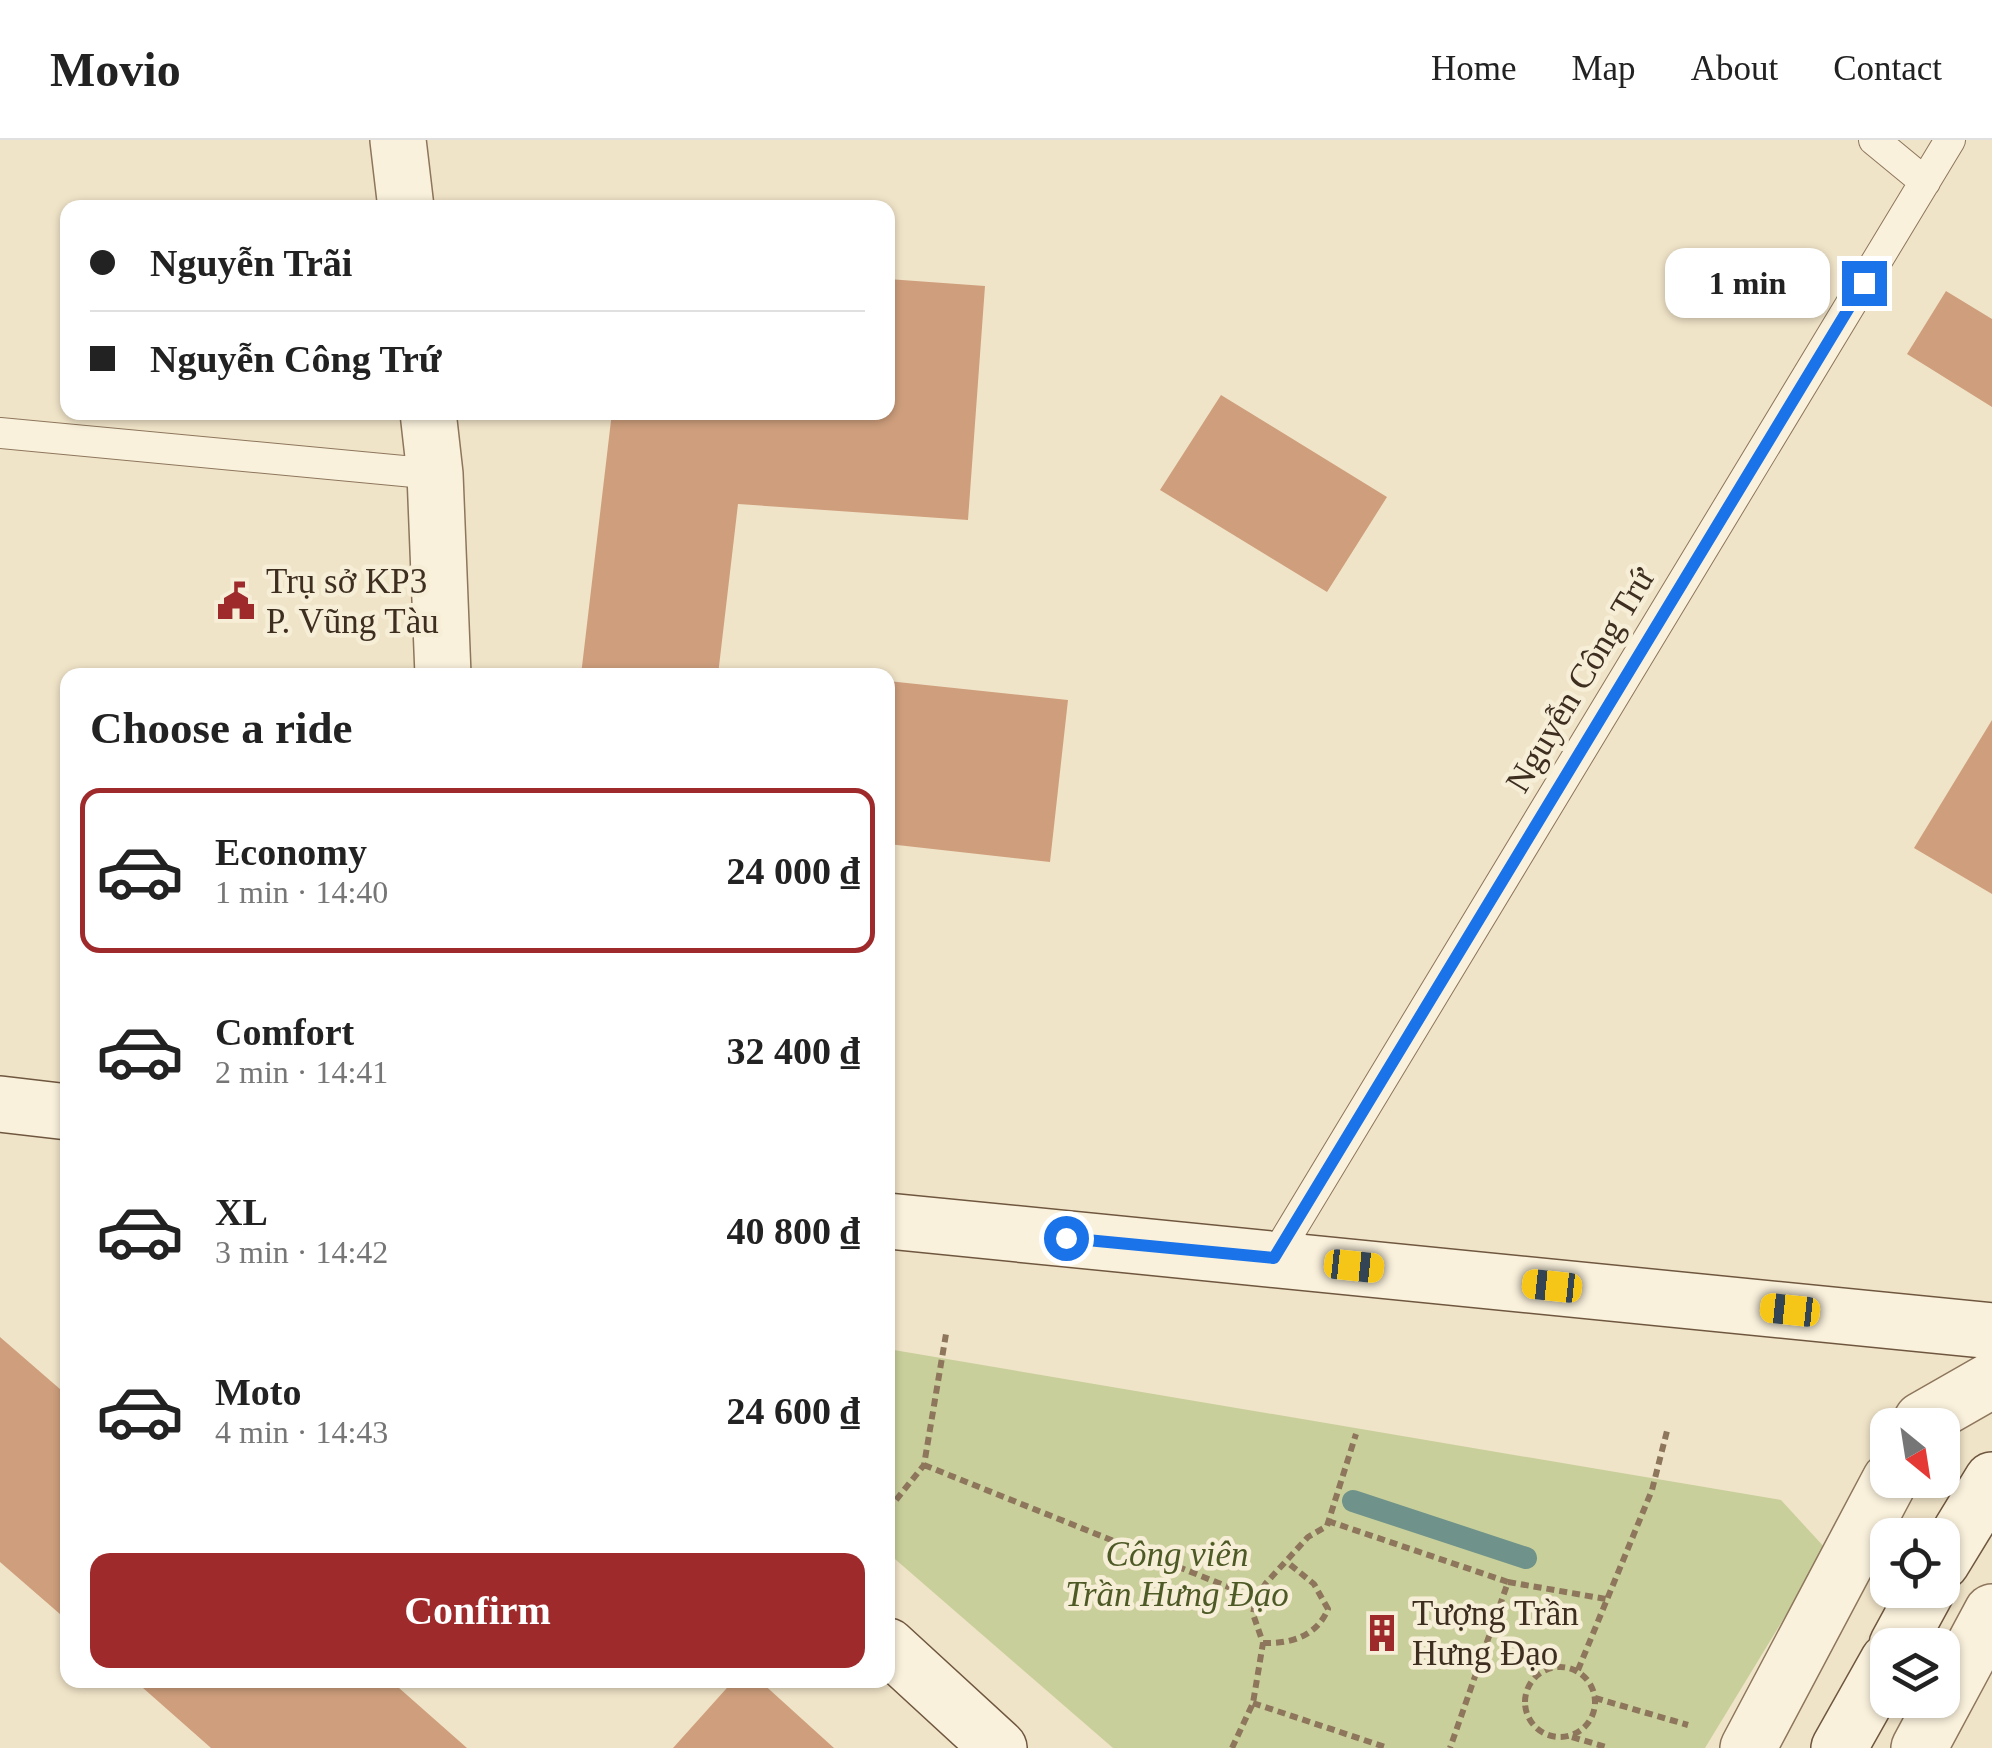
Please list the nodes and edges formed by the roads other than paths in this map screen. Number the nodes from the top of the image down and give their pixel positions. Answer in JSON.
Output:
{"nodes":[{"id":1,"x":398,"y":140,"type":"edge"},
{"id":2,"x":1874,"y":140,"type":"edge"},
{"id":3,"x":1950,"y":140,"type":"edge"},
{"id":4,"x":1925,"y":182,"type":"junction"},
{"id":5,"x":405,"y":200,"type":"edge"},
{"id":6,"x":429,"y":420,"type":"edge"},
{"id":7,"x":0,"y":434,"type":"edge"},
{"id":8,"x":435,"y":474,"type":"junction"},
{"id":9,"x":444,"y":668,"type":"edge"},
{"id":10,"x":0,"y":1104,"type":"edge"},
{"id":11,"x":60,"y":1111,"type":"edge"},
{"id":12,"x":895,"y":1222,"type":"edge"},
{"id":13,"x":1274,"y":1258,"type":"junction"},
{"id":14,"x":1992,"y":1330,"type":"edge"},
{"id":15,"x":1992,"y":1380,"type":"edge"},
{"id":16,"x":1943,"y":1408,"type":"edge"},
{"id":17,"x":1992,"y":1480,"type":"edge"},
{"id":18,"x":1879,"y":1498,"type":"edge"},
{"id":19,"x":1960,"y":1532,"type":"edge"},
{"id":20,"x":1992,"y":1612,"type":"edge"},
{"id":21,"x":895,"y":1652,"type":"edge"},
{"id":22,"x":1870,"y":1693,"type":"edge"},
{"id":23,"x":1725,"y":1739,"type":"edge"},
{"id":24,"x":999,"y":1748,"type":"edge"},
{"id":25,"x":1839,"y":1748,"type":"edge"},
{"id":26,"x":1919,"y":1748,"type":"edge"}],
"edges":[{"from":1,"to":5,"type":"main road"},
{"from":2,"to":4,"type":"lane"},
{"from":3,"to":4,"type":"lane","name":"Nguyễn Công Trứ"},
{"from":4,"to":13,"type":"lane","name":"Nguyễn Công Trứ"},
{"from":6,"to":8,"type":"main road"},
{"from":7,"to":8,"type":"lane"},
{"from":8,"to":9,"type":"main road"},
{"from":10,"to":11,"type":"main road"},
{"from":12,"to":13,"type":"main road"},
{"from":13,"to":14,"type":"main road"},
{"from":15,"to":16,"type":"main road"},
{"from":17,"to":19,"type":"main road"},
{"from":18,"to":23,"type":"main road"},
{"from":20,"to":26,"type":"main road"},
{"from":21,"to":24,"type":"main road"},
{"from":22,"to":25,"type":"main road"}]}
